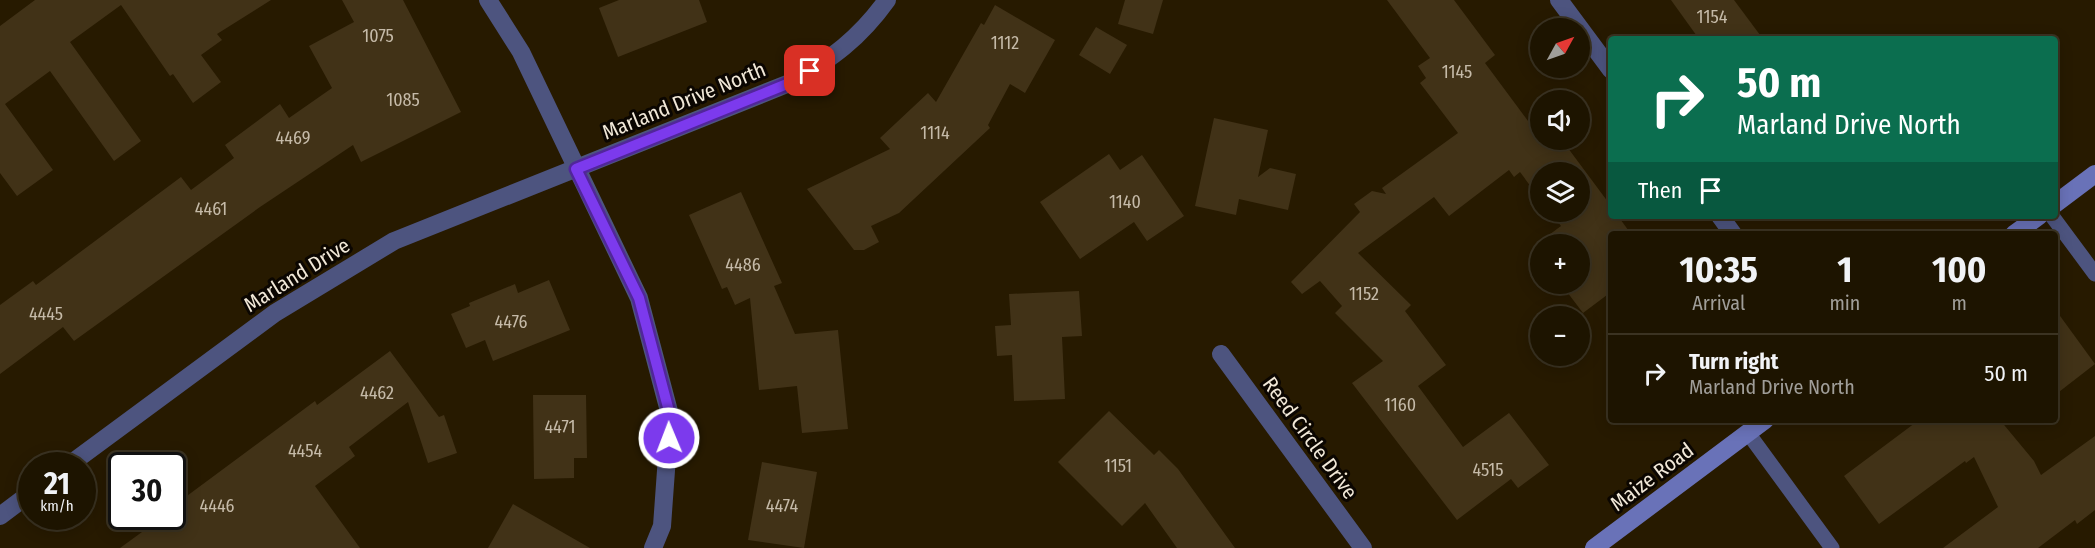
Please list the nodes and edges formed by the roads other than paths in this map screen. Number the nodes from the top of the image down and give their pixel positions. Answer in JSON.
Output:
{"nodes":[{"id":1,"x":488,"y":0,"type":"edge"},
{"id":2,"x":887,"y":0,"type":"edge"},
{"id":3,"x":1559,"y":0,"type":"edge"},
{"id":4,"x":1608,"y":66,"type":"edge"},
{"id":5,"x":576,"y":169,"type":"junction"},
{"id":6,"x":2095,"y":174,"type":"edge"},
{"id":7,"x":2058,"y":202,"type":"edge"},
{"id":8,"x":1721,"y":219,"type":"edge"},
{"id":9,"x":2035,"y":219,"type":"edge"},
{"id":10,"x":2054,"y":219,"type":"edge"},
{"id":11,"x":1731,"y":231,"type":"edge"},
{"id":12,"x":2018,"y":231,"type":"edge"},
{"id":13,"x":2095,"y":274,"type":"edge"},
{"id":14,"x":1221,"y":354,"type":"dead end"},
{"id":15,"x":1761,"y":423,"type":"edge"},
{"id":16,"x":1748,"y":433,"type":"junction"},
{"id":17,"x":87,"y":452,"type":"edge"},
{"id":18,"x":18,"y":502,"type":"edge"},
{"id":19,"x":0,"y":516,"type":"edge"},
{"id":20,"x":653,"y":548,"type":"edge"},
{"id":21,"x":1363,"y":548,"type":"edge"},
{"id":22,"x":1594,"y":548,"type":"edge"},
{"id":23,"x":1832,"y":548,"type":"edge"}],
"edges":[{"from":1,"to":5,"type":"street"},
{"from":2,"to":5,"type":"street","name":"Marland Drive North"},
{"from":3,"to":4,"type":"street"},
{"from":5,"to":17,"type":"street","name":"Marland Drive"},
{"from":5,"to":20,"type":"street"},
{"from":6,"to":7,"type":"street"},
{"from":8,"to":11,"type":"street"},
{"from":9,"to":12,"type":"street"},
{"from":10,"to":13,"type":"lane"},
{"from":14,"to":21,"type":"street","name":"Reed Circle Drive"},
{"from":15,"to":16,"type":"street","name":"Maize Road"},
{"from":16,"to":22,"type":"street","name":"Maize Road"},
{"from":16,"to":23,"type":"lane"},
{"from":18,"to":19,"type":"street"}]}
